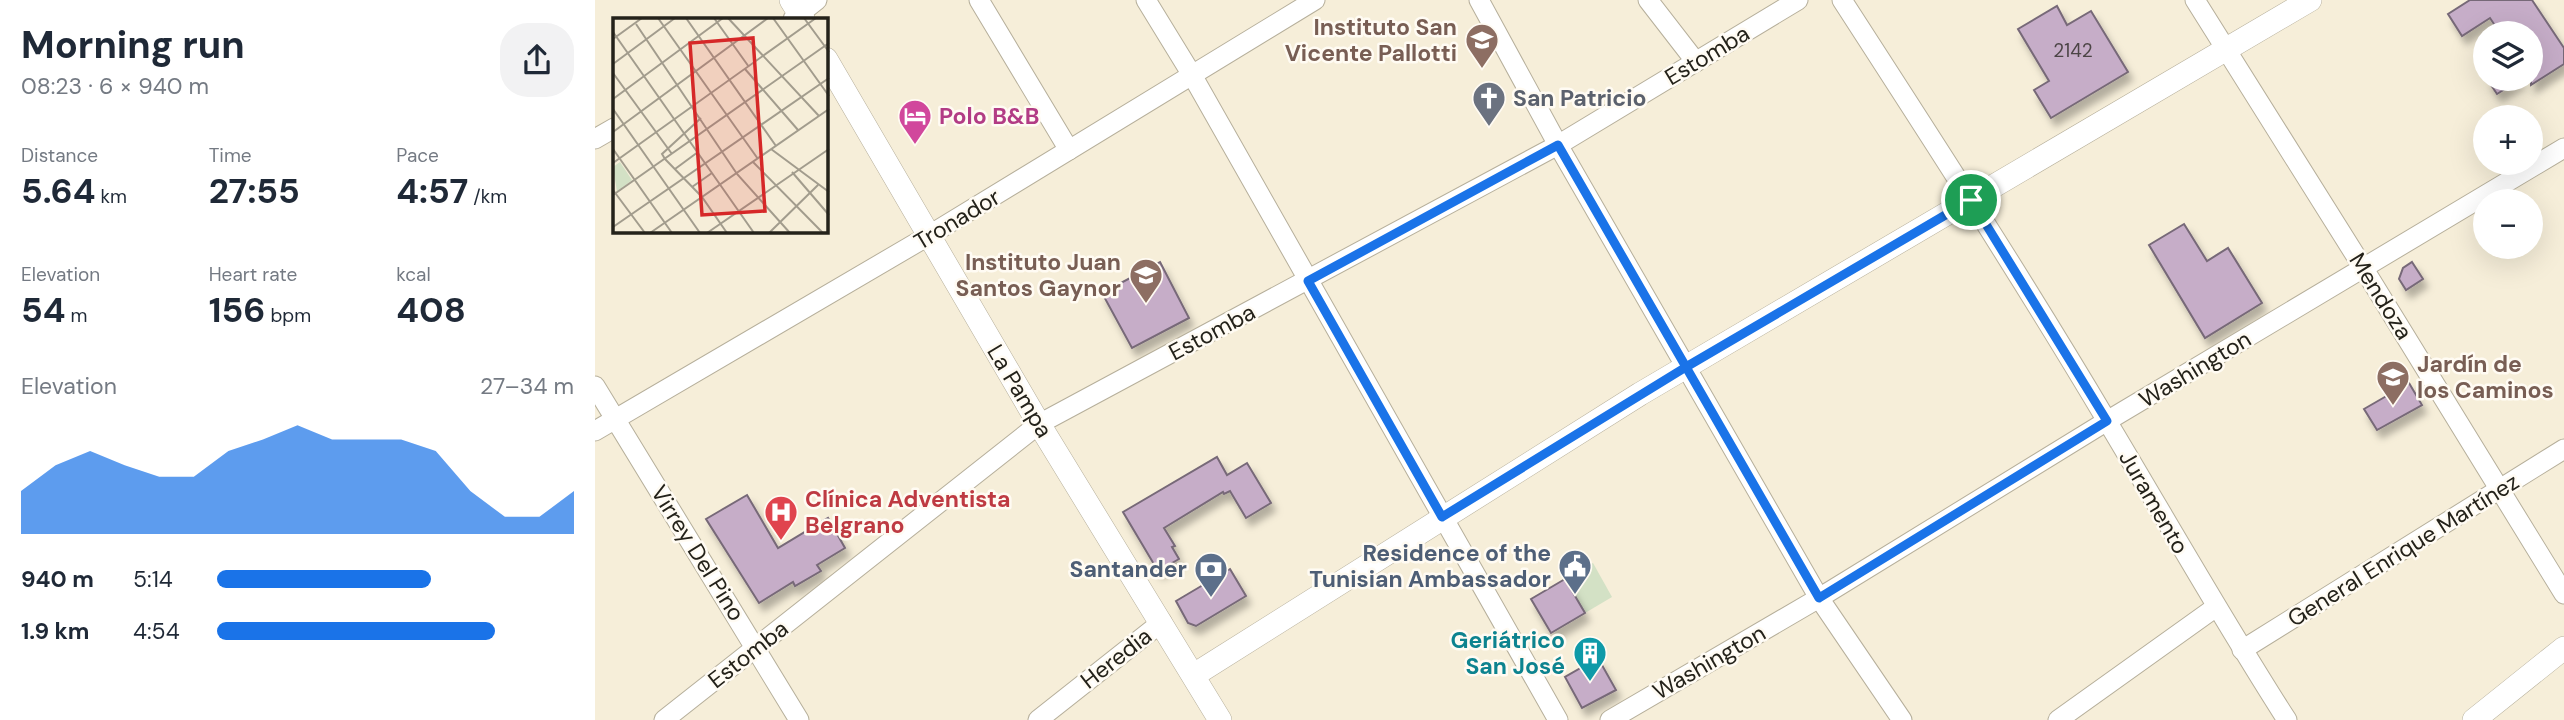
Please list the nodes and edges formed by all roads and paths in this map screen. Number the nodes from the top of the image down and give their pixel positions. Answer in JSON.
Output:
{"nodes":[{"id":1,"x":979,"y":0,"type":"edge"},
{"id":2,"x":1146,"y":0,"type":"edge"},
{"id":3,"x":1479,"y":0,"type":"edge"},
{"id":4,"x":1648,"y":0,"type":"edge"},
{"id":5,"x":1798,"y":0,"type":"edge"},
{"id":6,"x":1842,"y":0,"type":"edge"},
{"id":7,"x":2195,"y":0,"type":"edge"},
{"id":8,"x":2310,"y":0,"type":"edge"},
{"id":9,"x":1311,"y":1,"type":"edge"},
{"id":10,"x":2227,"y":51,"type":"junction"},
{"id":11,"x":828,"y":62,"type":"edge"},
{"id":12,"x":1696,"y":62,"type":"junction"},
{"id":13,"x":1192,"y":75,"type":"junction"},
{"id":14,"x":613,"y":129,"type":"edge"},
{"id":15,"x":595,"y":139,"type":"edge"},
{"id":16,"x":1558,"y":145,"type":"junction"},
{"id":17,"x":2564,"y":148,"type":"edge"},
{"id":18,"x":1069,"y":150,"type":"junction"},
{"id":19,"x":1971,"y":200,"type":"junction"},
{"id":20,"x":928,"y":236,"type":"junction"},
{"id":21,"x":2364,"y":269,"type":"junction"},
{"id":22,"x":1308,"y":281,"type":"junction"},
{"id":23,"x":1686,"y":367,"type":"junction"},
{"id":24,"x":595,"y":386,"type":"edge"},
{"id":25,"x":615,"y":419,"type":"junction"},
{"id":26,"x":2107,"y":421,"type":"junction"},
{"id":27,"x":1039,"y":424,"type":"junction"},
{"id":28,"x":595,"y":431,"type":"edge"},
{"id":29,"x":2564,"y":449,"type":"edge"},
{"id":30,"x":2501,"y":490,"type":"junction"},
{"id":31,"x":1442,"y":517,"type":"junction"},
{"id":32,"x":2564,"y":594,"type":"edge"},
{"id":33,"x":1819,"y":598,"type":"junction"},
{"id":34,"x":2216,"y":607,"type":"junction"},
{"id":35,"x":1162,"y":622,"type":"junction"},
{"id":36,"x":756,"y":648,"type":"junction"},
{"id":37,"x":2564,"y":648,"type":"edge"},
{"id":38,"x":2242,"y":650,"type":"junction"},
{"id":39,"x":1194,"y":675,"type":"junction"},
{"id":40,"x":664,"y":720,"type":"edge"},
{"id":41,"x":799,"y":720,"type":"edge"},
{"id":42,"x":1038,"y":720,"type":"edge"},
{"id":43,"x":1220,"y":720,"type":"edge"},
{"id":44,"x":1558,"y":720,"type":"edge"},
{"id":45,"x":1610,"y":720,"type":"edge"},
{"id":46,"x":1902,"y":720,"type":"edge"},
{"id":47,"x":2058,"y":720,"type":"edge"},
{"id":48,"x":2287,"y":720,"type":"edge"},
{"id":49,"x":2473,"y":720,"type":"edge"}],
"edges":[{"from":1,"to":18,"type":"street"},
{"from":2,"to":13,"type":"street"},
{"from":3,"to":16,"type":"street"},
{"from":4,"to":12,"type":"street"},
{"from":5,"to":12,"type":"street","name":"Estomba"},
{"from":6,"to":19,"type":"street","name":"Juramento"},
{"from":7,"to":10,"type":"street","name":"Mendoza"},
{"from":8,"to":10,"type":"street"},
{"from":9,"to":13,"type":"street","name":"Tronador"},
{"from":10,"to":19,"type":"street"},
{"from":10,"to":21,"type":"street","name":"Mendoza"},
{"from":11,"to":20,"type":"street","name":"La Pampa"},
{"from":12,"to":16,"type":"street","name":"Estomba"},
{"from":13,"to":18,"type":"street","name":"Tronador"},
{"from":13,"to":22,"type":"street"},
{"from":14,"to":15,"type":"street"},
{"from":16,"to":22,"type":"street","name":"Estomba"},
{"from":16,"to":23,"type":"street"},
{"from":17,"to":21,"type":"street","name":"Washington"},
{"from":18,"to":20,"type":"street","name":"Tronador"},
{"from":19,"to":23,"type":"street"},
{"from":19,"to":26,"type":"street","name":"Juramento"},
{"from":20,"to":25,"type":"street","name":"Tronador"},
{"from":20,"to":27,"type":"street","name":"La Pampa"},
{"from":21,"to":26,"type":"street","name":"Washington"},
{"from":21,"to":30,"type":"street","name":"Mendoza"},
{"from":22,"to":27,"type":"street","name":"Estomba"},
{"from":22,"to":31,"type":"street"},
{"from":23,"to":31,"type":"street"},
{"from":23,"to":33,"type":"street"},
{"from":24,"to":25,"type":"street","name":"Virrey Del Pino"},
{"from":25,"to":28,"type":"street","name":"Tronador"},
{"from":25,"to":36,"type":"street","name":"Virrey Del Pino"},
{"from":26,"to":33,"type":"street","name":"Washington"},
{"from":26,"to":34,"type":"street","name":"Juramento"},
{"from":27,"to":35,"type":"street","name":"La Pampa"},
{"from":27,"to":36,"type":"street","name":"Estomba"},
{"from":29,"to":30,"type":"street","name":"General Enrique Martínez"},
{"from":30,"to":32,"type":"street","name":"Mendoza"},
{"from":30,"to":38,"type":"street","name":"General Enrique Martínez"},
{"from":31,"to":39,"type":"street"},
{"from":31,"to":44,"type":"street"},
{"from":33,"to":45,"type":"street","name":"Washington"},
{"from":33,"to":46,"type":"street"},
{"from":34,"to":38,"type":"street","name":"Juramento"},
{"from":34,"to":47,"type":"street"},
{"from":35,"to":39,"type":"street","name":"La Pampa"},
{"from":35,"to":42,"type":"street","name":"Heredia"},
{"from":36,"to":40,"type":"street","name":"Estomba"},
{"from":36,"to":41,"type":"street","name":"Virrey Del Pino"},
{"from":37,"to":49,"type":"street"},
{"from":38,"to":48,"type":"street","name":"Juramento"},
{"from":39,"to":43,"type":"street","name":"La Pampa"}]}
